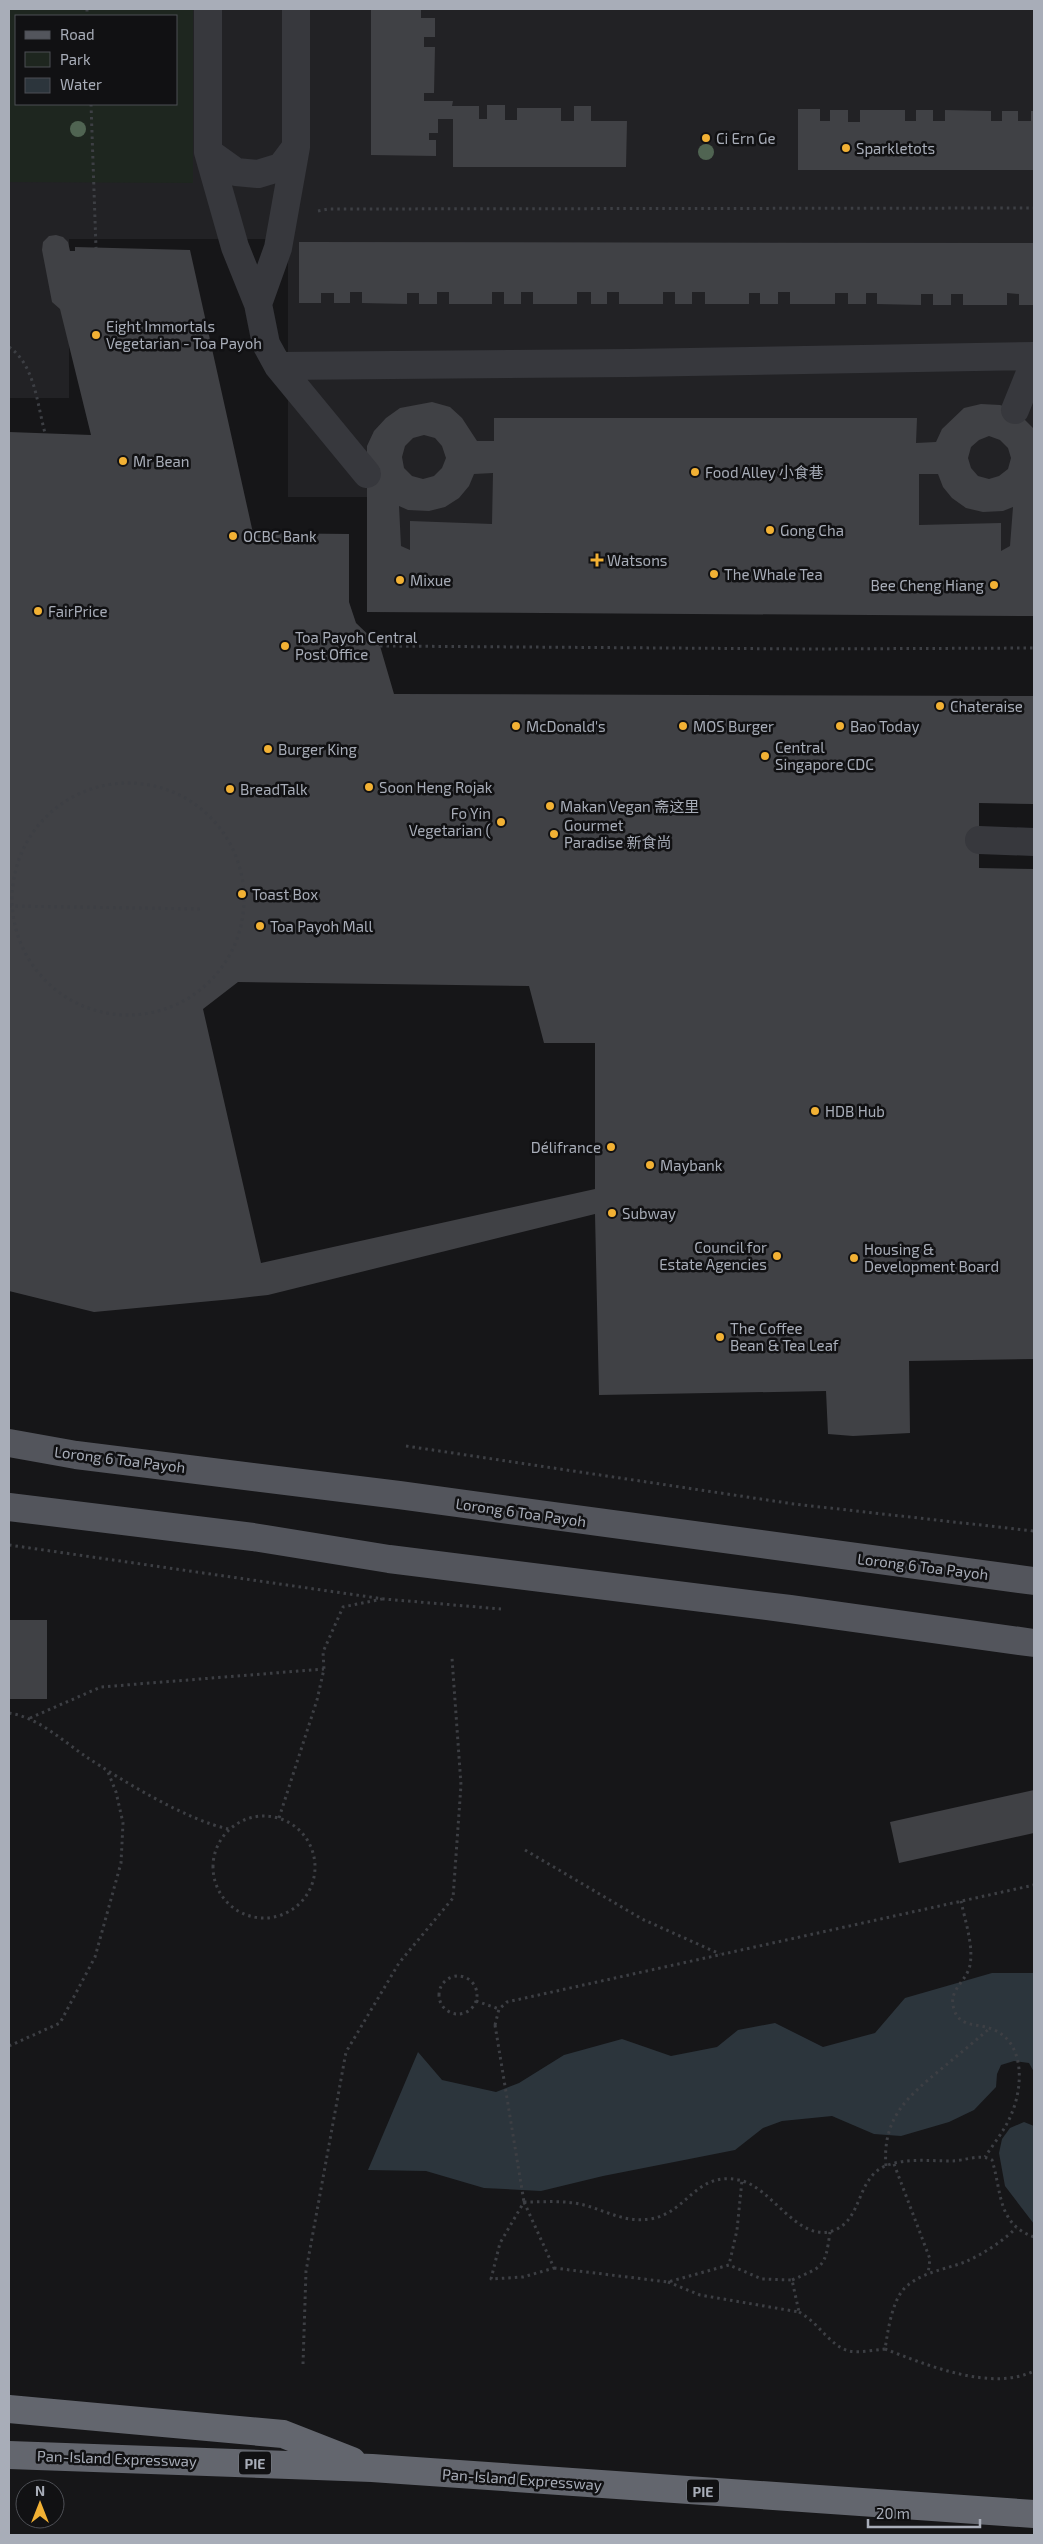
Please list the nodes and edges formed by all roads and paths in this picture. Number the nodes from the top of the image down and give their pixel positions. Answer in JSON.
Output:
{"nodes":[{"id":1,"x":208,"y":9,"type":"edge"},
{"id":2,"x":296,"y":9,"type":"edge"},
{"id":3,"x":91,"y":105,"type":"edge"},
{"id":4,"x":296,"y":147,"type":"junction"},
{"id":5,"x":208,"y":152,"type":"junction"},
{"id":6,"x":1034,"y":208,"type":"edge"},
{"id":7,"x":311,"y":212,"type":"dead end"},
{"id":8,"x":96,"y":248,"type":"dead end"},
{"id":9,"x":258,"y":304,"type":"junction"},
{"id":10,"x":9,"y":346,"type":"edge"},
{"id":11,"x":1034,"y":356,"type":"edge"},
{"id":12,"x":1034,"y":363,"type":"edge"},
{"id":13,"x":278,"y":366,"type":"junction"},
{"id":14,"x":1015,"y":410,"type":"dead end"},
{"id":15,"x":45,"y":433,"type":"dead end"},
{"id":16,"x":367,"y":474,"type":"dead end"},
{"id":17,"x":380,"y":646,"type":"dead end"},
{"id":18,"x":1034,"y":648,"type":"edge"},
{"id":19,"x":980,"y":840,"type":"dead end"},
{"id":20,"x":1034,"y":842,"type":"edge"},
{"id":21,"x":9,"y":906,"type":"edge"},
{"id":22,"x":203,"y":909,"type":"dead end"},
{"id":23,"x":139,"y":1015,"type":"joint"},
{"id":24,"x":9,"y":1442,"type":"edge"},
{"id":25,"x":406,"y":1446,"type":"dead end"},
{"id":26,"x":9,"y":1507,"type":"edge"},
{"id":27,"x":1034,"y":1531,"type":"edge"},
{"id":28,"x":9,"y":1545,"type":"edge"},
{"id":29,"x":1034,"y":1581,"type":"edge"},
{"id":30,"x":1034,"y":1643,"type":"edge"},
{"id":31,"x":452,"y":1658,"type":"dead end"},
{"id":32,"x":324,"y":1669,"type":"junction"},
{"id":33,"x":9,"y":1713,"type":"edge"},
{"id":34,"x":30,"y":1718,"type":"junction"},
{"id":35,"x":108,"y":1772,"type":"junction"},
{"id":36,"x":280,"y":1818,"type":"junction"},
{"id":37,"x":230,"y":1829,"type":"junction"},
{"id":38,"x":526,"y":1850,"type":"dead end"},
{"id":39,"x":1034,"y":1885,"type":"edge"},
{"id":40,"x":961,"y":1901,"type":"junction"},
{"id":41,"x":720,"y":1954,"type":"junction"},
{"id":42,"x":476,"y":2001,"type":"junction"},
{"id":43,"x":499,"y":2009,"type":"junction"},
{"id":44,"x":991,"y":2028,"type":"junction"},
{"id":45,"x":9,"y":2046,"type":"edge"},
{"id":46,"x":985,"y":2157,"type":"junction"},
{"id":47,"x":894,"y":2164,"type":"junction"},
{"id":48,"x":886,"y":2166,"type":"junction"},
{"id":49,"x":742,"y":2180,"type":"junction"},
{"id":50,"x":524,"y":2202,"type":"junction"},
{"id":51,"x":1016,"y":2228,"type":"junction"},
{"id":52,"x":830,"y":2231,"type":"junction"},
{"id":53,"x":1034,"y":2237,"type":"edge"},
{"id":54,"x":729,"y":2265,"type":"junction"},
{"id":55,"x":554,"y":2268,"type":"junction"},
{"id":56,"x":928,"y":2274,"type":"junction"},
{"id":57,"x":792,"y":2280,"type":"junction"},
{"id":58,"x":668,"y":2282,"type":"junction"},
{"id":59,"x":799,"y":2312,"type":"junction"},
{"id":60,"x":885,"y":2349,"type":"junction"},
{"id":61,"x":303,"y":2364,"type":"dead end"},
{"id":62,"x":1034,"y":2371,"type":"edge"},
{"id":63,"x":9,"y":2409,"type":"edge"},
{"id":64,"x":9,"y":2455,"type":"edge"},
{"id":65,"x":372,"y":2468,"type":"junction"},
{"id":66,"x":1034,"y":2514,"type":"edge"}],
"edges":[{"from":1,"to":5,"type":"lane"},
{"from":2,"to":4,"type":"lane"},
{"from":3,"to":8,"type":"path"},
{"from":4,"to":5,"type":"lane"},
{"from":4,"to":9,"type":"lane"},
{"from":5,"to":9,"type":"lane"},
{"from":6,"to":7,"type":"path"},
{"from":9,"to":13,"type":"lane"},
{"from":10,"to":15,"type":"path"},
{"from":11,"to":13,"type":"lane"},
{"from":12,"to":14,"type":"lane"},
{"from":13,"to":16,"type":"lane"},
{"from":17,"to":18,"type":"path"},
{"from":19,"to":20,"type":"lane"},
{"from":21,"to":22,"type":"path"},
{"from":23,"to":23,"type":"path"},
{"from":24,"to":29,"type":"main road","name":"Lorong 6 Toa Payoh"},
{"from":25,"to":27,"type":"path"},
{"from":26,"to":30,"type":"main road"},
{"from":28,"to":32,"type":"path"},
{"from":31,"to":61,"type":"path"},
{"from":32,"to":34,"type":"path"},
{"from":32,"to":36,"type":"path"},
{"from":33,"to":34,"type":"path"},
{"from":34,"to":35,"type":"path"},
{"from":35,"to":37,"type":"path"},
{"from":35,"to":45,"type":"path"},
{"from":36,"to":37,"type":"path"},
{"from":36,"to":37,"type":"path"},
{"from":38,"to":41,"type":"path"},
{"from":39,"to":40,"type":"path"},
{"from":40,"to":41,"type":"path"},
{"from":40,"to":44,"type":"path"},
{"from":41,"to":43,"type":"path"},
{"from":42,"to":42,"type":"path"},
{"from":42,"to":43,"type":"path"},
{"from":43,"to":50,"type":"path","bridge":true},
{"from":44,"to":46,"type":"path"},
{"from":44,"to":48,"type":"path"},
{"from":46,"to":47,"type":"path"},
{"from":46,"to":51,"type":"path"},
{"from":47,"to":48,"type":"path"},
{"from":47,"to":56,"type":"path"},
{"from":48,"to":52,"type":"path"},
{"from":49,"to":50,"type":"path"},
{"from":49,"to":52,"type":"path"},
{"from":49,"to":54,"type":"path"},
{"from":50,"to":55,"type":"path"},
{"from":50,"to":55,"type":"path"},
{"from":51,"to":53,"type":"path"},
{"from":51,"to":56,"type":"path"},
{"from":52,"to":57,"type":"path"},
{"from":54,"to":57,"type":"path"},
{"from":54,"to":58,"type":"path"},
{"from":55,"to":58,"type":"path"},
{"from":56,"to":60,"type":"path"},
{"from":57,"to":59,"type":"path"},
{"from":58,"to":59,"type":"path"},
{"from":59,"to":60,"type":"path"},
{"from":60,"to":62,"type":"path"},
{"from":63,"to":65,"type":"highway"},
{"from":64,"to":65,"type":"highway","name":"Pan-Island Expressway","number":"PIE"},
{"from":65,"to":66,"type":"highway","name":"Pan-Island Expressway","number":"PIE"}]}
